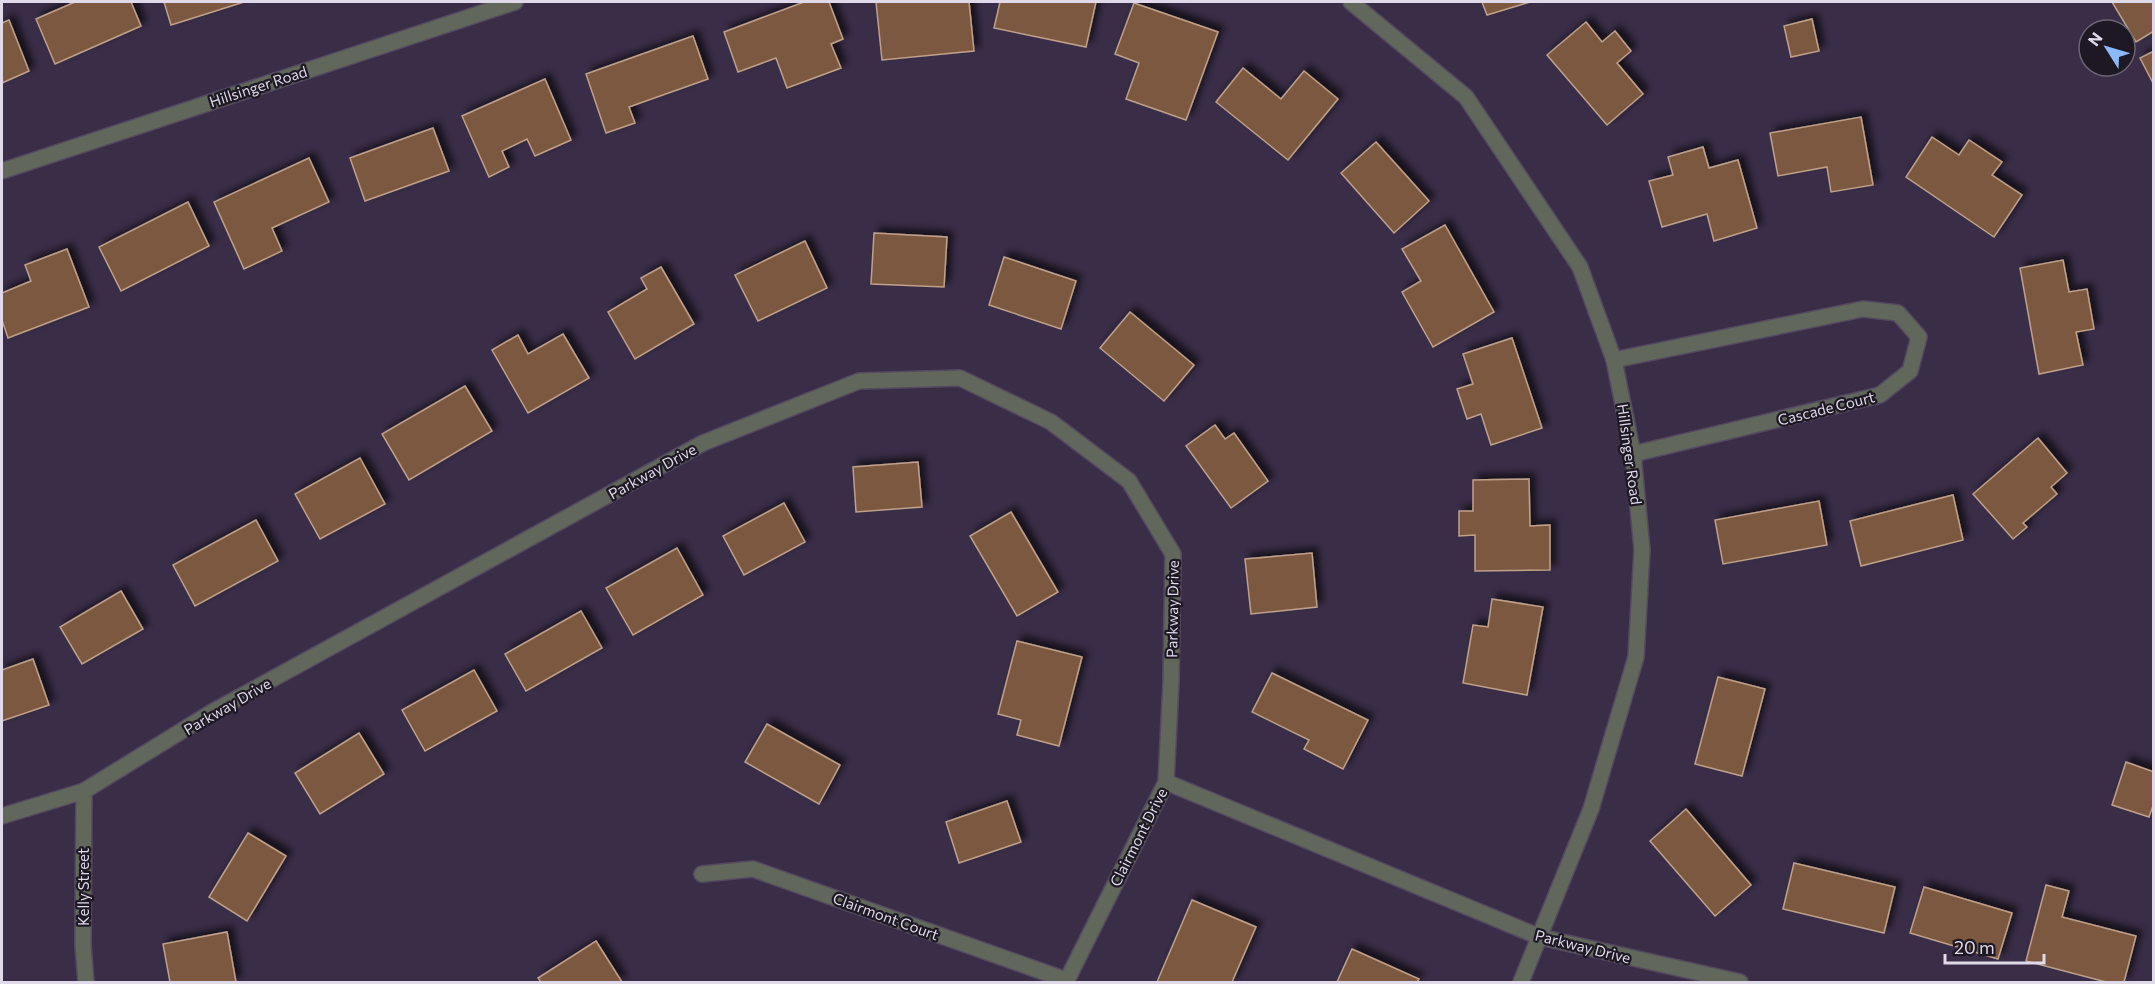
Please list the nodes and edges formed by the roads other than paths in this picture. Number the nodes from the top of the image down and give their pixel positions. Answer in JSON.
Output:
{"nodes":[{"id":1,"x":515,"y":2,"type":"edge"},
{"id":2,"x":1351,"y":2,"type":"edge"},
{"id":3,"x":2,"y":171,"type":"edge"},
{"id":4,"x":1614,"y":360,"type":"junction"},
{"id":5,"x":1633,"y":454,"type":"junction"},
{"id":6,"x":1171,"y":682,"type":"joint"},
{"id":7,"x":1166,"y":782,"type":"junction"},
{"id":8,"x":84,"y":791,"type":"junction"},
{"id":9,"x":2,"y":816,"type":"edge"},
{"id":10,"x":702,"y":874,"type":"dead end"},
{"id":11,"x":1540,"y":937,"type":"junction"},
{"id":12,"x":1066,"y":981,"type":"edge"},
{"id":13,"x":86,"y":982,"type":"edge"},
{"id":14,"x":1521,"y":982,"type":"edge"},
{"id":15,"x":1740,"y":982,"type":"edge"}],
"edges":[{"from":1,"to":3,"type":"street","name":"Hillsinger Road"},
{"from":2,"to":4,"type":"street","name":"Hillsinger Road"},
{"from":4,"to":5,"type":"street","name":"Hillsinger Road"},
{"from":4,"to":5,"type":"street","name":"Cascade Court"},
{"from":5,"to":11,"type":"street","name":"Hillsinger Road"},
{"from":6,"to":7,"type":"street","name":"Clairmont Drive"},
{"from":6,"to":8,"type":"street","name":"Parkway Drive"},
{"from":7,"to":11,"type":"street","name":"Parkway Drive"},
{"from":7,"to":12,"type":"street","name":"Clairmont Drive"},
{"from":8,"to":9,"type":"street","name":"Parkway Drive"},
{"from":8,"to":13,"type":"street","name":"Kelly Street"},
{"from":10,"to":12,"type":"street","name":"Clairmont Court"},
{"from":11,"to":14,"type":"street","name":"Hillsinger Road"},
{"from":11,"to":15,"type":"street","name":"Parkway Drive"}]}
